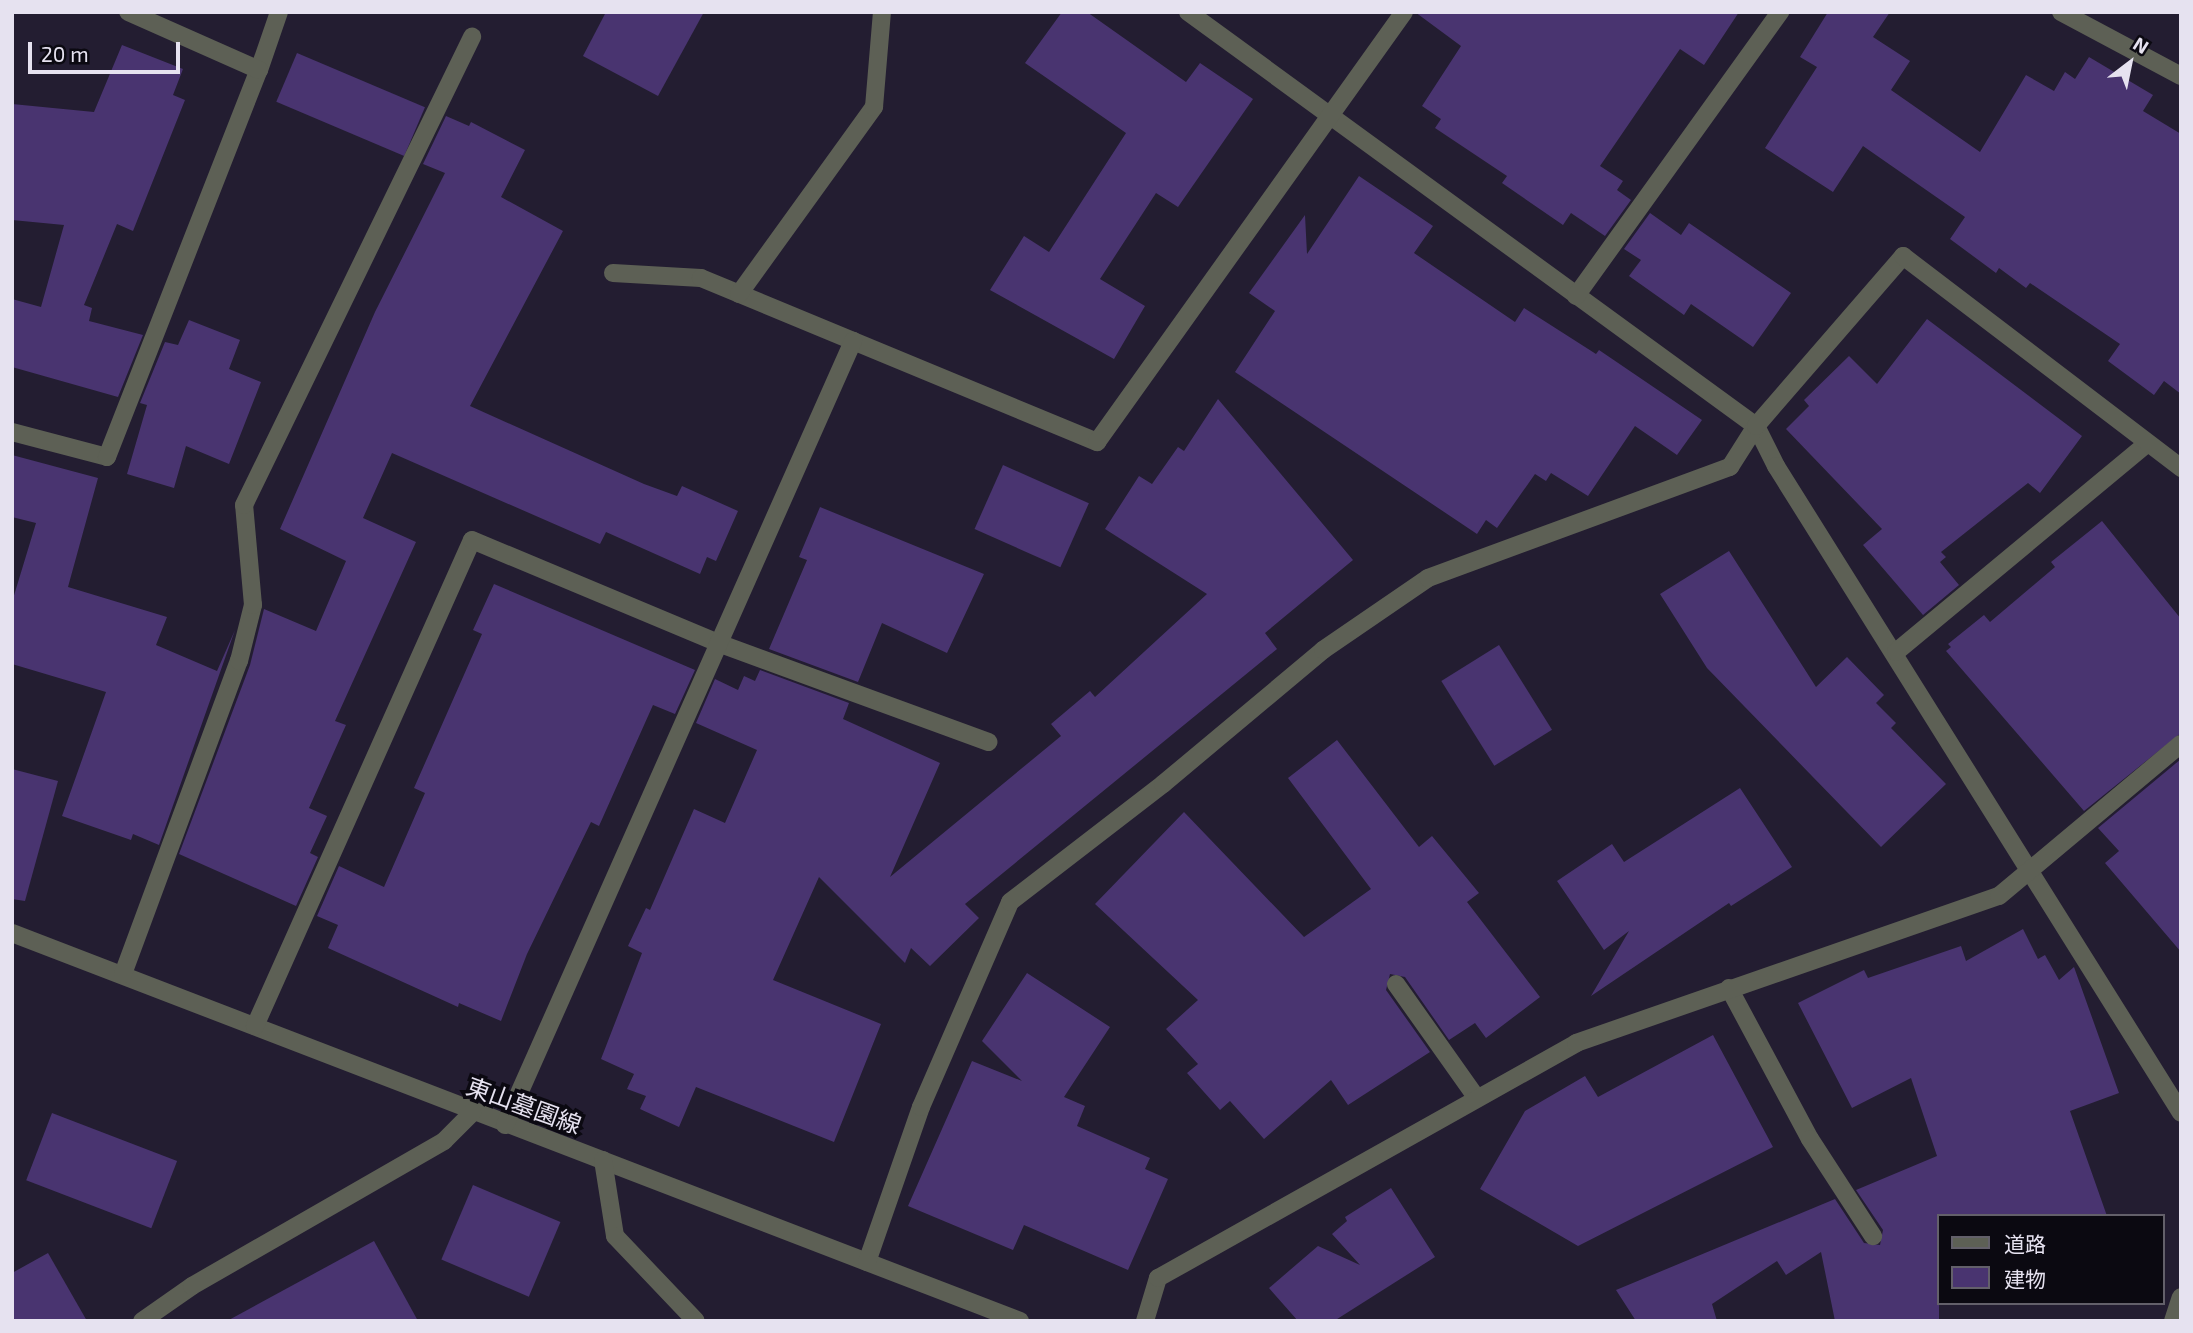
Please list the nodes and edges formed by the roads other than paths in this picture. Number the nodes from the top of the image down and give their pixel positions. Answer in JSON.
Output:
{"nodes":[{"id":1,"x":128,"y":12,"type":"edge"},
{"id":2,"x":279,"y":12,"type":"edge"},
{"id":3,"x":882,"y":12,"type":"edge"},
{"id":4,"x":1188,"y":12,"type":"edge"},
{"id":5,"x":1404,"y":12,"type":"edge"},
{"id":6,"x":1780,"y":12,"type":"edge"},
{"id":7,"x":2062,"y":12,"type":"edge"},
{"id":8,"x":472,"y":37,"type":"dead end"},
{"id":9,"x":259,"y":70,"type":"junction"},
{"id":10,"x":2181,"y":76,"type":"edge"},
{"id":11,"x":1329,"y":116,"type":"junction"},
{"id":12,"x":612,"y":273,"type":"dead end"},
{"id":13,"x":739,"y":294,"type":"junction"},
{"id":14,"x":1576,"y":296,"type":"junction"},
{"id":15,"x":853,"y":341,"type":"junction"},
{"id":16,"x":1756,"y":426,"type":"junction"},
{"id":17,"x":12,"y":432,"type":"edge"},
{"id":18,"x":2148,"y":443,"type":"junction"},
{"id":19,"x":2181,"y":468,"type":"edge"},
{"id":20,"x":718,"y":643,"type":"junction"},
{"id":21,"x":1896,"y":652,"type":"junction"},
{"id":22,"x":988,"y":743,"type":"dead end"},
{"id":23,"x":2181,"y":744,"type":"edge"},
{"id":24,"x":2032,"y":872,"type":"junction"},
{"id":25,"x":12,"y":933,"type":"edge"},
{"id":26,"x":123,"y":974,"type":"junction"},
{"id":27,"x":1396,"y":984,"type":"dead end"},
{"id":28,"x":1729,"y":988,"type":"junction"},
{"id":29,"x":255,"y":1026,"type":"junction"},
{"id":30,"x":1476,"y":1097,"type":"junction"},
{"id":31,"x":472,"y":1113,"type":"junction"},
{"id":32,"x":2181,"y":1113,"type":"edge"},
{"id":33,"x":505,"y":1125,"type":"junction"},
{"id":34,"x":603,"y":1160,"type":"junction"},
{"id":35,"x":1873,"y":1236,"type":"dead end"},
{"id":36,"x":867,"y":1262,"type":"junction"},
{"id":37,"x":2181,"y":1297,"type":"edge"},
{"id":38,"x":142,"y":1321,"type":"edge"},
{"id":39,"x":696,"y":1321,"type":"edge"},
{"id":40,"x":1020,"y":1321,"type":"edge"},
{"id":41,"x":1145,"y":1321,"type":"edge"},
{"id":42,"x":2173,"y":1321,"type":"edge"}],
"edges":[{"from":1,"to":9,"type":"street"},
{"from":2,"to":9,"type":"street"},
{"from":3,"to":13,"type":"street"},
{"from":4,"to":11,"type":"street"},
{"from":5,"to":11,"type":"street"},
{"from":6,"to":14,"type":"street"},
{"from":7,"to":10,"type":"street"},
{"from":8,"to":26,"type":"street"},
{"from":9,"to":17,"type":"street"},
{"from":11,"to":14,"type":"street"},
{"from":11,"to":15,"type":"street"},
{"from":12,"to":13,"type":"street"},
{"from":13,"to":15,"type":"street"},
{"from":14,"to":16,"type":"street"},
{"from":15,"to":20,"type":"street"},
{"from":16,"to":18,"type":"street"},
{"from":16,"to":21,"type":"street"},
{"from":16,"to":36,"type":"street"},
{"from":18,"to":19,"type":"street"},
{"from":18,"to":21,"type":"street"},
{"from":20,"to":22,"type":"street"},
{"from":20,"to":29,"type":"street"},
{"from":20,"to":33,"type":"street"},
{"from":21,"to":24,"type":"street"},
{"from":23,"to":24,"type":"street"},
{"from":24,"to":28,"type":"street"},
{"from":24,"to":32,"type":"street"},
{"from":25,"to":26,"type":"street","name":"東山墓園線"},
{"from":26,"to":29,"type":"street","name":"東山墓園線"},
{"from":27,"to":30,"type":"street"},
{"from":28,"to":30,"type":"street"},
{"from":28,"to":35,"type":"street"},
{"from":29,"to":31,"type":"street","name":"東山墓園線"},
{"from":30,"to":41,"type":"street"},
{"from":31,"to":33,"type":"street","name":"東山墓園線"},
{"from":31,"to":38,"type":"street"},
{"from":33,"to":34,"type":"street","name":"東山墓園線"},
{"from":34,"to":36,"type":"street","name":"東山墓園線"},
{"from":34,"to":39,"type":"street"},
{"from":36,"to":40,"type":"street","name":"東山墓園線"},
{"from":37,"to":42,"type":"street"}]}
